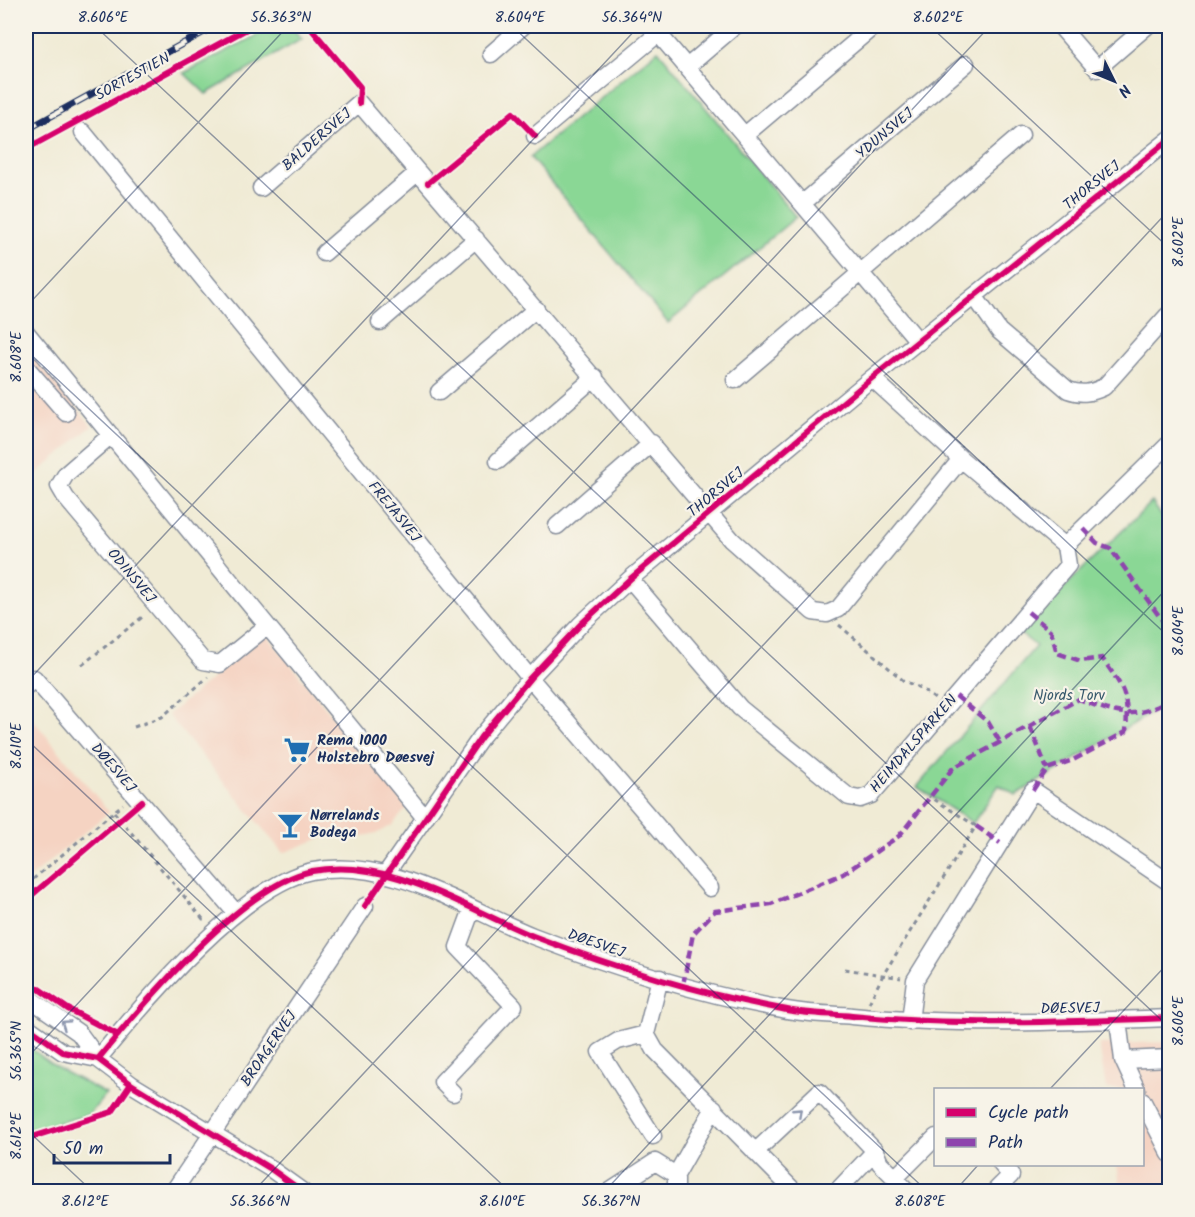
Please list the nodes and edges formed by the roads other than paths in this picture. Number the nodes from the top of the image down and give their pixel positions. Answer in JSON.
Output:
{"nodes":[{"id":1,"x":523,"y":26,"type":"edge"},
{"id":2,"x":735,"y":26,"type":"edge"},
{"id":3,"x":874,"y":26,"type":"edge"},
{"id":4,"x":1060,"y":26,"type":"edge"},
{"id":5,"x":1147,"y":26,"type":"edge"},
{"id":6,"x":655,"y":29,"type":"edge"},
{"id":7,"x":491,"y":54,"type":"dead end"},
{"id":8,"x":966,"y":64,"type":"dead end"},
{"id":9,"x":687,"y":67,"type":"junction"},
{"id":10,"x":83,"y":132,"type":"dead end"},
{"id":11,"x":745,"y":135,"type":"junction"},
{"id":12,"x":1021,"y":135,"type":"dead end"},
{"id":13,"x":535,"y":136,"type":"dead end"},
{"id":14,"x":1168,"y":143,"type":"edge"},
{"id":15,"x":418,"y":172,"type":"junction"},
{"id":16,"x":261,"y":188,"type":"dead end"},
{"id":17,"x":803,"y":203,"type":"junction"},
{"id":18,"x":476,"y":239,"type":"junction"},
{"id":19,"x":324,"y":253,"type":"dead end"},
{"id":20,"x":861,"y":272,"type":"junction"},
{"id":21,"x":975,"y":297,"type":"junction"},
{"id":22,"x":536,"y":309,"type":"junction"},
{"id":23,"x":1170,"y":318,"type":"edge"},
{"id":24,"x":380,"y":322,"type":"dead end"},
{"id":25,"x":26,"y":332,"type":"edge"},
{"id":26,"x":919,"y":342,"type":"junction"},
{"id":27,"x":26,"y":366,"type":"edge"},
{"id":28,"x":55,"y":368,"type":"junction"},
{"id":29,"x":595,"y":377,"type":"junction"},
{"id":30,"x":872,"y":378,"type":"junction"},
{"id":31,"x":735,"y":380,"type":"dead end"},
{"id":32,"x":38,"y":382,"type":"junction"},
{"id":33,"x":439,"y":392,"type":"dead end"},
{"id":34,"x":66,"y":413,"type":"dead end"},
{"id":35,"x":111,"y":435,"type":"junction"},
{"id":36,"x":652,"y":443,"type":"junction"},
{"id":37,"x":1170,"y":443,"type":"edge"},
{"id":38,"x":961,"y":459,"type":"junction"},
{"id":39,"x":498,"y":461,"type":"dead end"},
{"id":40,"x":711,"y":514,"type":"junction"},
{"id":41,"x":556,"y":526,"type":"dead end"},
{"id":42,"x":1065,"y":546,"type":"junction"},
{"id":43,"x":630,"y":579,"type":"junction"},
{"id":44,"x":267,"y":626,"type":"junction"},
{"id":45,"x":530,"y":678,"type":"junction"},
{"id":46,"x":30,"y":682,"type":"edge"},
{"id":47,"x":425,"y":818,"type":"junction"},
{"id":48,"x":387,"y":872,"type":"junction"},
{"id":49,"x":1170,"y":883,"type":"edge"},
{"id":50,"x":710,"y":888,"type":"dead end"},
{"id":51,"x":365,"y":906,"type":"dead end"},
{"id":52,"x":231,"y":907,"type":"junction"},
{"id":53,"x":472,"y":909,"type":"junction"},
{"id":54,"x":660,"y":978,"type":"junction"},
{"id":55,"x":26,"y":996,"type":"edge"},
{"id":56,"x":1170,"y":1018,"type":"edge"},
{"id":57,"x":1118,"y":1020,"type":"junction"},
{"id":58,"x":910,"y":1022,"type":"junction"},
{"id":59,"x":26,"y":1026,"type":"edge"},
{"id":60,"x":646,"y":1034,"type":"junction"},
{"id":61,"x":1170,"y":1058,"type":"edge"},
{"id":62,"x":98,"y":1059,"type":"junction"},
{"id":63,"x":1123,"y":1060,"type":"junction"},
{"id":64,"x":1137,"y":1088,"type":"edge"},
{"id":65,"x":453,"y":1093,"type":"dead end"},
{"id":66,"x":1144,"y":1102,"type":"edge"},
{"id":67,"x":714,"y":1108,"type":"junction"},
{"id":68,"x":213,"y":1133,"type":"junction"},
{"id":69,"x":653,"y":1136,"type":"dead end"},
{"id":70,"x":934,"y":1139,"type":"edge"},
{"id":71,"x":875,"y":1150,"type":"junction"},
{"id":72,"x":755,"y":1152,"type":"junction"},
{"id":73,"x":1170,"y":1154,"type":"edge"},
{"id":74,"x":1003,"y":1166,"type":"edge"},
{"id":75,"x":895,"y":1178,"type":"junction"},
{"id":76,"x":676,"y":1183,"type":"edge"},
{"id":77,"x":173,"y":1191,"type":"edge"},
{"id":78,"x":303,"y":1191,"type":"edge"},
{"id":79,"x":609,"y":1191,"type":"edge"},
{"id":80,"x":795,"y":1191,"type":"edge"},
{"id":81,"x":836,"y":1191,"type":"edge"},
{"id":82,"x":908,"y":1191,"type":"edge"},
{"id":83,"x":994,"y":1191,"type":"edge"}],
"edges":[{"from":1,"to":7,"type":"street"},
{"from":2,"to":9,"type":"street"},
{"from":3,"to":11,"type":"street"},
{"from":4,"to":5,"type":"street"},
{"from":6,"to":9,"type":"street"},
{"from":6,"to":13,"type":"street"},
{"from":8,"to":17,"type":"street","name":"YDUNSVEJ"},
{"from":9,"to":11,"type":"street"},
{"from":10,"to":45,"type":"street","name":"FREJASVEJ"},
{"from":11,"to":17,"type":"street"},
{"from":12,"to":20,"type":"street"},
{"from":14,"to":21,"type":"street","name":"THORSVEJ"},
{"from":15,"to":16,"type":"street","name":"BALDERSVEJ"},
{"from":15,"to":18,"type":"street","name":"BALDERSVEJ"},
{"from":15,"to":19,"type":"street"},
{"from":17,"to":20,"type":"street"},
{"from":18,"to":22,"type":"street","name":"BALDERSVEJ"},
{"from":18,"to":24,"type":"street"},
{"from":20,"to":26,"type":"street"},
{"from":20,"to":31,"type":"street"},
{"from":21,"to":23,"type":"street"},
{"from":21,"to":26,"type":"street","name":"THORSVEJ"},
{"from":22,"to":29,"type":"street","name":"BALDERSVEJ"},
{"from":22,"to":33,"type":"street"},
{"from":25,"to":28,"type":"street"},
{"from":26,"to":30,"type":"street","name":"THORSVEJ"},
{"from":27,"to":32,"type":"street"},
{"from":28,"to":32,"type":"street"},
{"from":28,"to":35,"type":"street"},
{"from":29,"to":36,"type":"street","name":"BALDERSVEJ"},
{"from":29,"to":39,"type":"street"},
{"from":30,"to":38,"type":"street"},
{"from":30,"to":40,"type":"street","name":"THORSVEJ"},
{"from":32,"to":34,"type":"street"},
{"from":35,"to":44,"type":"street"},
{"from":35,"to":44,"type":"street","name":"ODINSVEJ"},
{"from":36,"to":40,"type":"street","name":"BALDERSVEJ"},
{"from":36,"to":41,"type":"street"},
{"from":37,"to":42,"type":"street"},
{"from":38,"to":40,"type":"street"},
{"from":38,"to":42,"type":"street"},
{"from":40,"to":43,"type":"street","name":"THORSVEJ"},
{"from":42,"to":43,"type":"street","name":"HEIMDALSPARKEN"},
{"from":43,"to":45,"type":"street","name":"THORSVEJ"},
{"from":44,"to":47,"type":"street"},
{"from":45,"to":47,"type":"street","name":"THORSVEJ"},
{"from":45,"to":50,"type":"street","name":"FREJASVEJ"},
{"from":46,"to":52,"type":"street","name":"DØESVEJ"},
{"from":47,"to":48,"type":"street","name":"THORSVEJ"},
{"from":48,"to":52,"type":"street","name":"DØESVEJ"},
{"from":48,"to":53,"type":"street","name":"DØESVEJ"},
{"from":49,"to":58,"type":"street"},
{"from":51,"to":68,"type":"street","name":"BROAGERVEJ"},
{"from":52,"to":62,"type":"street","name":"DØESVEJ"},
{"from":53,"to":54,"type":"street","name":"DØESVEJ"},
{"from":53,"to":65,"type":"street"},
{"from":54,"to":58,"type":"street","name":"DØESVEJ"},
{"from":54,"to":60,"type":"street"},
{"from":62,"to":55,"type":"street","one_way":true},
{"from":56,"to":57,"type":"street","name":"DØESVEJ"},
{"from":57,"to":58,"type":"street","name":"DØESVEJ"},
{"from":57,"to":63,"type":"street"},
{"from":59,"to":62,"type":"street"},
{"from":60,"to":67,"type":"street"},
{"from":60,"to":69,"type":"street"},
{"from":61,"to":63,"type":"street"},
{"from":62,"to":68,"type":"street"},
{"from":63,"to":64,"type":"street"},
{"from":66,"to":73,"type":"street"},
{"from":67,"to":72,"type":"street"},
{"from":67,"to":76,"type":"street"},
{"from":68,"to":77,"type":"street","name":"BROAGERVEJ"},
{"from":68,"to":78,"type":"street"},
{"from":70,"to":75,"type":"street"},
{"from":72,"to":71,"type":"street","one_way":true},
{"from":71,"to":75,"type":"street"},
{"from":71,"to":81,"type":"street"},
{"from":72,"to":80,"type":"street"},
{"from":74,"to":83,"type":"street"},
{"from":75,"to":82,"type":"street"},
{"from":76,"to":79,"type":"street"}]}
